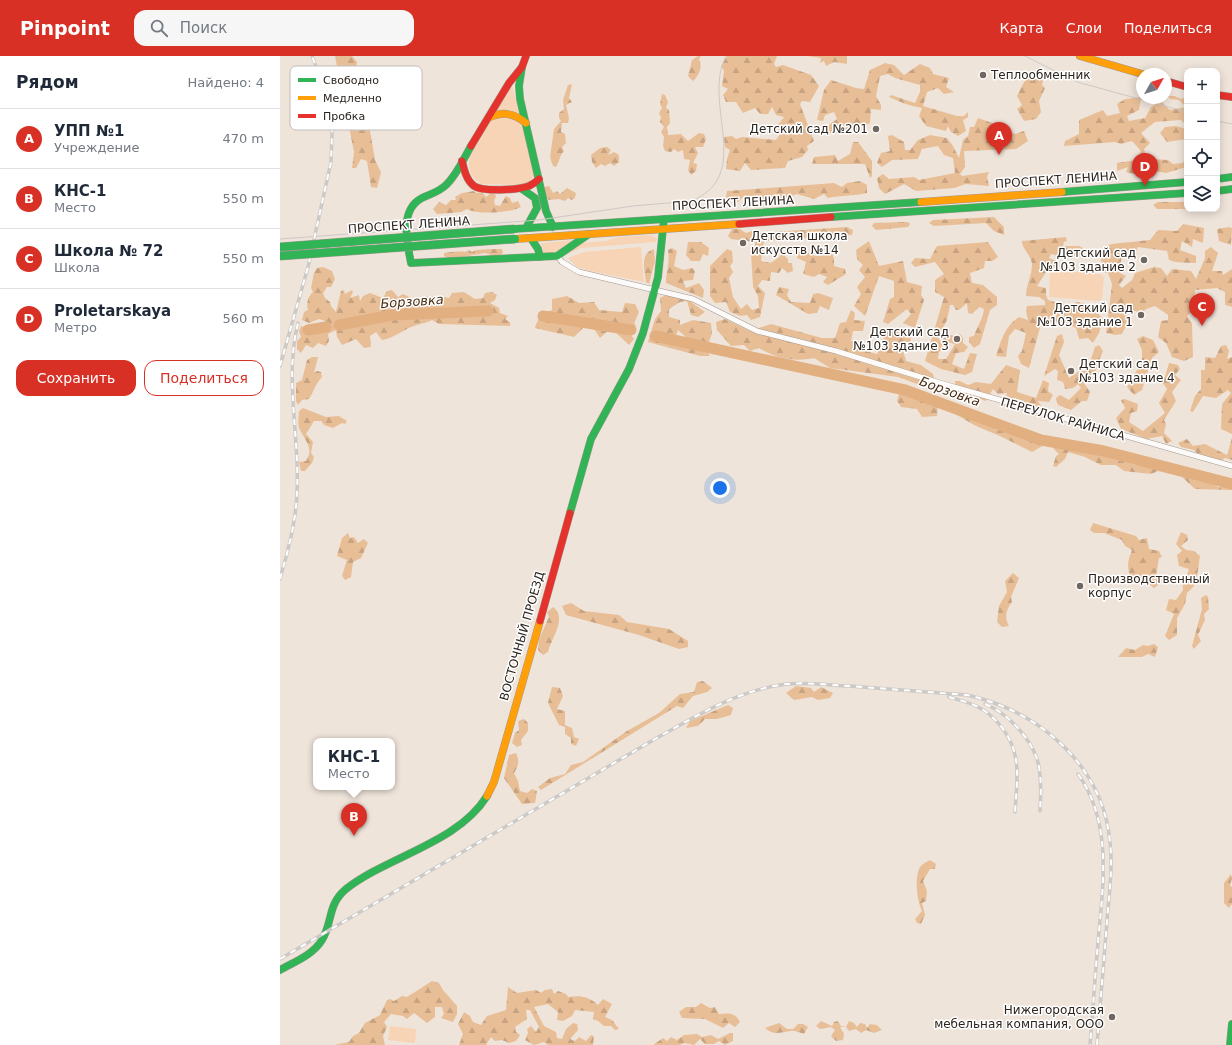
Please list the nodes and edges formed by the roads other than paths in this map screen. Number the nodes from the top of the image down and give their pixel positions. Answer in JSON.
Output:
{"nodes":[{"id":1,"x":526,"y":56,"type":"edge"},
{"id":2,"x":1080,"y":56,"type":"edge"},
{"id":3,"x":522,"y":67,"type":"junction"},
{"id":4,"x":1136,"y":72,"type":"edge"},
{"id":5,"x":1172,"y":83,"type":"edge"},
{"id":6,"x":1184,"y":86,"type":"edge"},
{"id":7,"x":1224,"y":96,"type":"edge"},
{"id":8,"x":1232,"y":102,"type":"edge"},
{"id":9,"x":488,"y":118,"type":"junction"},
{"id":10,"x":526,"y":123,"type":"junction"},
{"id":11,"x":462,"y":161,"type":"junction"},
{"id":12,"x":539,"y":179,"type":"junction"},
{"id":13,"x":1184,"y":182,"type":"edge"},
{"id":14,"x":522,"y":189,"type":"junction"},
{"id":15,"x":1232,"y":189,"type":"edge"},
{"id":16,"x":1220,"y":191,"type":"edge"},
{"id":17,"x":1184,"y":193,"type":"edge"},
{"id":18,"x":664,"y":219,"type":"junction"},
{"id":19,"x":553,"y":227,"type":"junction"},
{"id":20,"x":526,"y":228,"type":"junction"},
{"id":21,"x":663,"y":229,"type":"junction"},
{"id":22,"x":589,"y":234,"type":"junction"},
{"id":23,"x":532,"y":240,"type":"junction"},
{"id":24,"x":280,"y":247,"type":"edge"},
{"id":25,"x":280,"y":256,"type":"edge"},
{"id":26,"x":557,"y":256,"type":"junction"},
{"id":27,"x":540,"y":257,"type":"junction"},
{"id":28,"x":655,"y":289,"type":"junction"},
{"id":29,"x":1232,"y":466,"type":"edge"},
{"id":30,"x":280,"y":970,"type":"edge"},
{"id":31,"x":1232,"y":1024,"type":"edge"},
{"id":32,"x":1230,"y":1045,"type":"edge"}],
"edges":[{"from":1,"to":3,"type":"main road"},
{"from":2,"to":4,"type":"main road"},
{"from":3,"to":9,"type":"main road"},
{"from":3,"to":10,"type":"main road"},
{"from":5,"to":6,"type":"main road"},
{"from":7,"to":8,"type":"main road"},
{"from":9,"to":10,"type":"main road"},
{"from":9,"to":11,"type":"main road"},
{"from":10,"to":12,"type":"main road"},
{"from":11,"to":14,"type":"main road"},
{"from":11,"to":27,"type":"main road"},
{"from":12,"to":14,"type":"main road"},
{"from":12,"to":19,"type":"main road"},
{"from":13,"to":18,"type":"main road","name":"ПРОСПЕКТ ЛЕНИНА"},
{"from":14,"to":20,"type":"main road"},
{"from":15,"to":16,"type":"main road"},
{"from":17,"to":21,"type":"main road","name":"ПРОСПЕКТ ЛЕНИНА"},
{"from":18,"to":19,"type":"main road","name":"ПРОСПЕКТ ЛЕНИНА"},
{"from":18,"to":21,"type":"main road","name":"ВОСТОЧНЫЙ ПРОЕЗД"},
{"from":19,"to":20,"type":"main road","name":"ПРОСПЕКТ ЛЕНИНА"},
{"from":20,"to":24,"type":"main road","name":"ПРОСПЕКТ ЛЕНИНА","bridge":true},
{"from":21,"to":22,"type":"main road","name":"ПРОСПЕКТ ЛЕНИНА"},
{"from":21,"to":28,"type":"main road","name":"ВОСТОЧНЫЙ ПРОЕЗД"},
{"from":22,"to":23,"type":"main road","name":"ПРОСПЕКТ ЛЕНИНА"},
{"from":22,"to":26,"type":"main road"},
{"from":23,"to":25,"type":"main road","name":"ПРОСПЕКТ ЛЕНИНА","bridge":true},
{"from":23,"to":27,"type":"main road"},
{"from":26,"to":27,"type":"main road"},
{"from":26,"to":28,"type":"street","name":"ПЕРЕУЛОК РАЙНИСА"},
{"from":28,"to":29,"type":"street","name":"ПЕРЕУЛОК РАЙНИСА"},
{"from":28,"to":30,"type":"main road","name":"ВОСТОЧНЫЙ ПРОЕЗД"},
{"from":31,"to":32,"type":"main road"}]}
